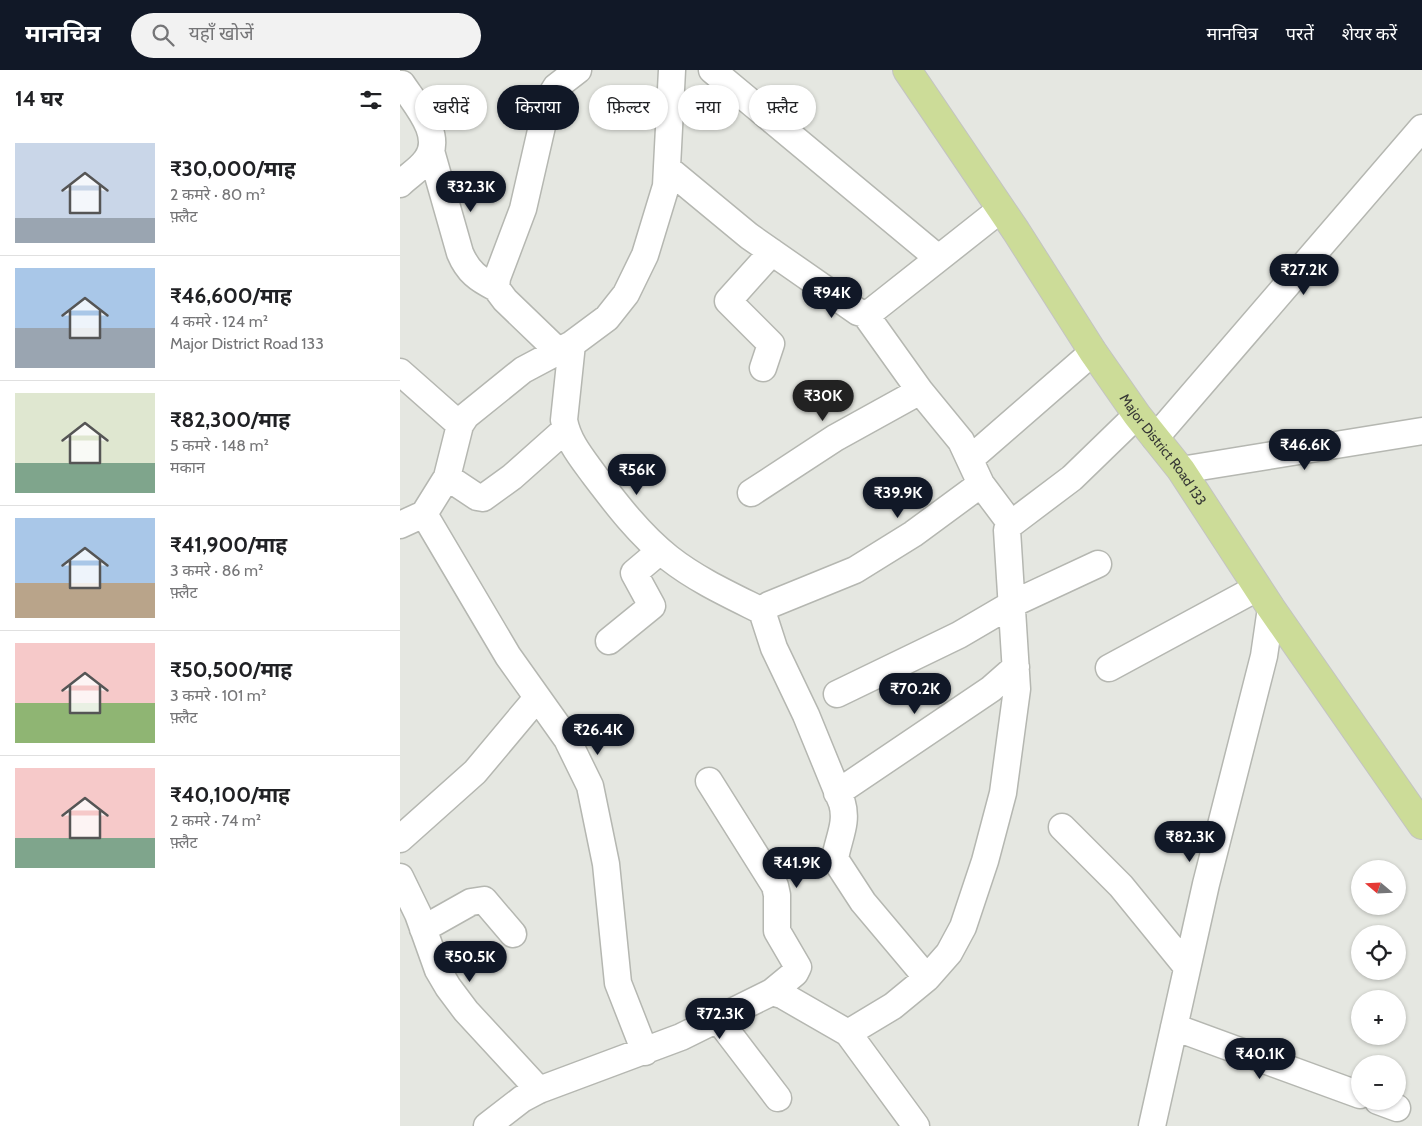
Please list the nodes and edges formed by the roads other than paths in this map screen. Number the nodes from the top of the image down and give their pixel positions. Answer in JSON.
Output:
{"nodes":[{"id":1,"x":578,"y":70,"type":"edge"},
{"id":2,"x":672,"y":70,"type":"edge"},
{"id":3,"x":712,"y":70,"type":"edge"},
{"id":4,"x":906,"y":70,"type":"edge"},
{"id":5,"x":403,"y":80,"type":"edge"},
{"id":6,"x":1422,"y":128,"type":"edge"},
{"id":7,"x":431,"y":151,"type":"junction"},
{"id":8,"x":668,"y":169,"type":"junction"},
{"id":9,"x":400,"y":184,"type":"edge"},
{"id":10,"x":1001,"y":209,"type":"junction"},
{"id":11,"x":772,"y":252,"type":"junction"},
{"id":12,"x":938,"y":258,"type":"junction"},
{"id":13,"x":496,"y":288,"type":"junction"},
{"id":14,"x":865,"y":314,"type":"junction"},
{"id":15,"x":565,"y":348,"type":"junction"},
{"id":16,"x":1093,"y":352,"type":"junction"},
{"id":17,"x":763,"y":368,"type":"dead end"},
{"id":18,"x":400,"y":372,"type":"edge"},
{"id":19,"x":920,"y":391,"type":"junction"},
{"id":20,"x":1137,"y":415,"type":"junction"},
{"id":21,"x":460,"y":425,"type":"junction"},
{"id":22,"x":566,"y":429,"type":"junction"},
{"id":23,"x":1422,"y":431,"type":"edge"},
{"id":24,"x":1154,"y":438,"type":"junction"},
{"id":25,"x":970,"y":460,"type":"junction"},
{"id":26,"x":1181,"y":470,"type":"junction"},
{"id":27,"x":447,"y":477,"type":"junction"},
{"id":28,"x":981,"y":484,"type":"junction"},
{"id":29,"x":752,"y":493,"type":"dead end"},
{"id":30,"x":1012,"y":524,"type":"junction"},
{"id":31,"x":409,"y":526,"type":"edge"},
{"id":32,"x":660,"y":551,"type":"junction"},
{"id":33,"x":1098,"y":564,"type":"dead end"},
{"id":34,"x":1264,"y":598,"type":"junction"},
{"id":35,"x":1012,"y":604,"type":"junction"},
{"id":36,"x":762,"y":611,"type":"junction"},
{"id":37,"x":609,"y":641,"type":"dead end"},
{"id":38,"x":1016,"y":667,"type":"junction"},
{"id":39,"x":1110,"y":668,"type":"dead end"},
{"id":40,"x":838,"y":694,"type":"dead end"},
{"id":41,"x":537,"y":698,"type":"junction"},
{"id":42,"x":709,"y":781,"type":"dead end"},
{"id":43,"x":837,"y":793,"type":"junction"},
{"id":44,"x":1422,"y":825,"type":"edge"},
{"id":45,"x":1062,"y":827,"type":"dead end"},
{"id":46,"x":400,"y":840,"type":"edge"},
{"id":47,"x":400,"y":877,"type":"edge"},
{"id":48,"x":424,"y":929,"type":"junction"},
{"id":49,"x":513,"y":934,"type":"dead end"},
{"id":50,"x":1188,"y":967,"type":"junction"},
{"id":51,"x":927,"y":978,"type":"junction"},
{"id":52,"x":772,"y":992,"type":"junction"},
{"id":53,"x":717,"y":1018,"type":"junction"},
{"id":54,"x":1174,"y":1027,"type":"junction"},
{"id":55,"x":848,"y":1033,"type":"junction"},
{"id":56,"x":645,"y":1052,"type":"junction"},
{"id":57,"x":539,"y":1090,"type":"junction"},
{"id":58,"x":1351,"y":1092,"type":"edge"},
{"id":59,"x":778,"y":1098,"type":"dead end"},
{"id":60,"x":487,"y":1126,"type":"edge"},
{"id":61,"x":916,"y":1126,"type":"edge"},
{"id":62,"x":1152,"y":1126,"type":"edge"}],
"edges":[{"from":1,"to":13,"type":"street"},
{"from":2,"to":8,"type":"street"},
{"from":3,"to":12,"type":"street"},
{"from":4,"to":10,"type":"main road","name":"Major District Road 133"},
{"from":5,"to":7,"type":"street"},
{"from":6,"to":24,"type":"street"},
{"from":7,"to":9,"type":"street"},
{"from":7,"to":13,"type":"street"},
{"from":8,"to":11,"type":"street"},
{"from":8,"to":15,"type":"street"},
{"from":10,"to":12,"type":"street"},
{"from":10,"to":16,"type":"main road","name":"Major District Road 133"},
{"from":11,"to":14,"type":"street"},
{"from":11,"to":17,"type":"street"},
{"from":12,"to":14,"type":"street"},
{"from":13,"to":15,"type":"street"},
{"from":14,"to":19,"type":"street"},
{"from":15,"to":21,"type":"street"},
{"from":15,"to":22,"type":"street"},
{"from":16,"to":20,"type":"main road","name":"Major District Road 133"},
{"from":16,"to":25,"type":"street"},
{"from":18,"to":21,"type":"street"},
{"from":19,"to":25,"type":"street"},
{"from":19,"to":29,"type":"street"},
{"from":20,"to":24,"type":"main road","name":"Major District Road 133"},
{"from":20,"to":30,"type":"street"},
{"from":21,"to":27,"type":"street"},
{"from":22,"to":27,"type":"street"},
{"from":22,"to":32,"type":"street"},
{"from":23,"to":26,"type":"street"},
{"from":24,"to":26,"type":"main road","name":"Major District Road 133"},
{"from":25,"to":28,"type":"street"},
{"from":26,"to":34,"type":"main road","name":"Major District Road 133"},
{"from":27,"to":31,"type":"street"},
{"from":28,"to":30,"type":"street"},
{"from":28,"to":36,"type":"street"},
{"from":30,"to":35,"type":"street"},
{"from":31,"to":41,"type":"street"},
{"from":32,"to":36,"type":"street"},
{"from":32,"to":37,"type":"street"},
{"from":33,"to":35,"type":"street"},
{"from":34,"to":39,"type":"street"},
{"from":34,"to":44,"type":"main road","name":"Major District Road 133"},
{"from":34,"to":50,"type":"street"},
{"from":35,"to":38,"type":"street"},
{"from":35,"to":40,"type":"street"},
{"from":36,"to":43,"type":"street"},
{"from":38,"to":43,"type":"street"},
{"from":38,"to":51,"type":"street"},
{"from":41,"to":46,"type":"street"},
{"from":41,"to":56,"type":"street"},
{"from":42,"to":52,"type":"street"},
{"from":43,"to":51,"type":"street"},
{"from":45,"to":50,"type":"street"},
{"from":47,"to":48,"type":"street"},
{"from":48,"to":49,"type":"street"},
{"from":48,"to":57,"type":"street"},
{"from":50,"to":54,"type":"street"},
{"from":51,"to":55,"type":"street"},
{"from":52,"to":53,"type":"street"},
{"from":52,"to":55,"type":"street"},
{"from":53,"to":56,"type":"street"},
{"from":53,"to":59,"type":"street"},
{"from":54,"to":58,"type":"street"},
{"from":54,"to":62,"type":"street"},
{"from":55,"to":61,"type":"street"},
{"from":56,"to":57,"type":"street"},
{"from":57,"to":60,"type":"street"}]}
